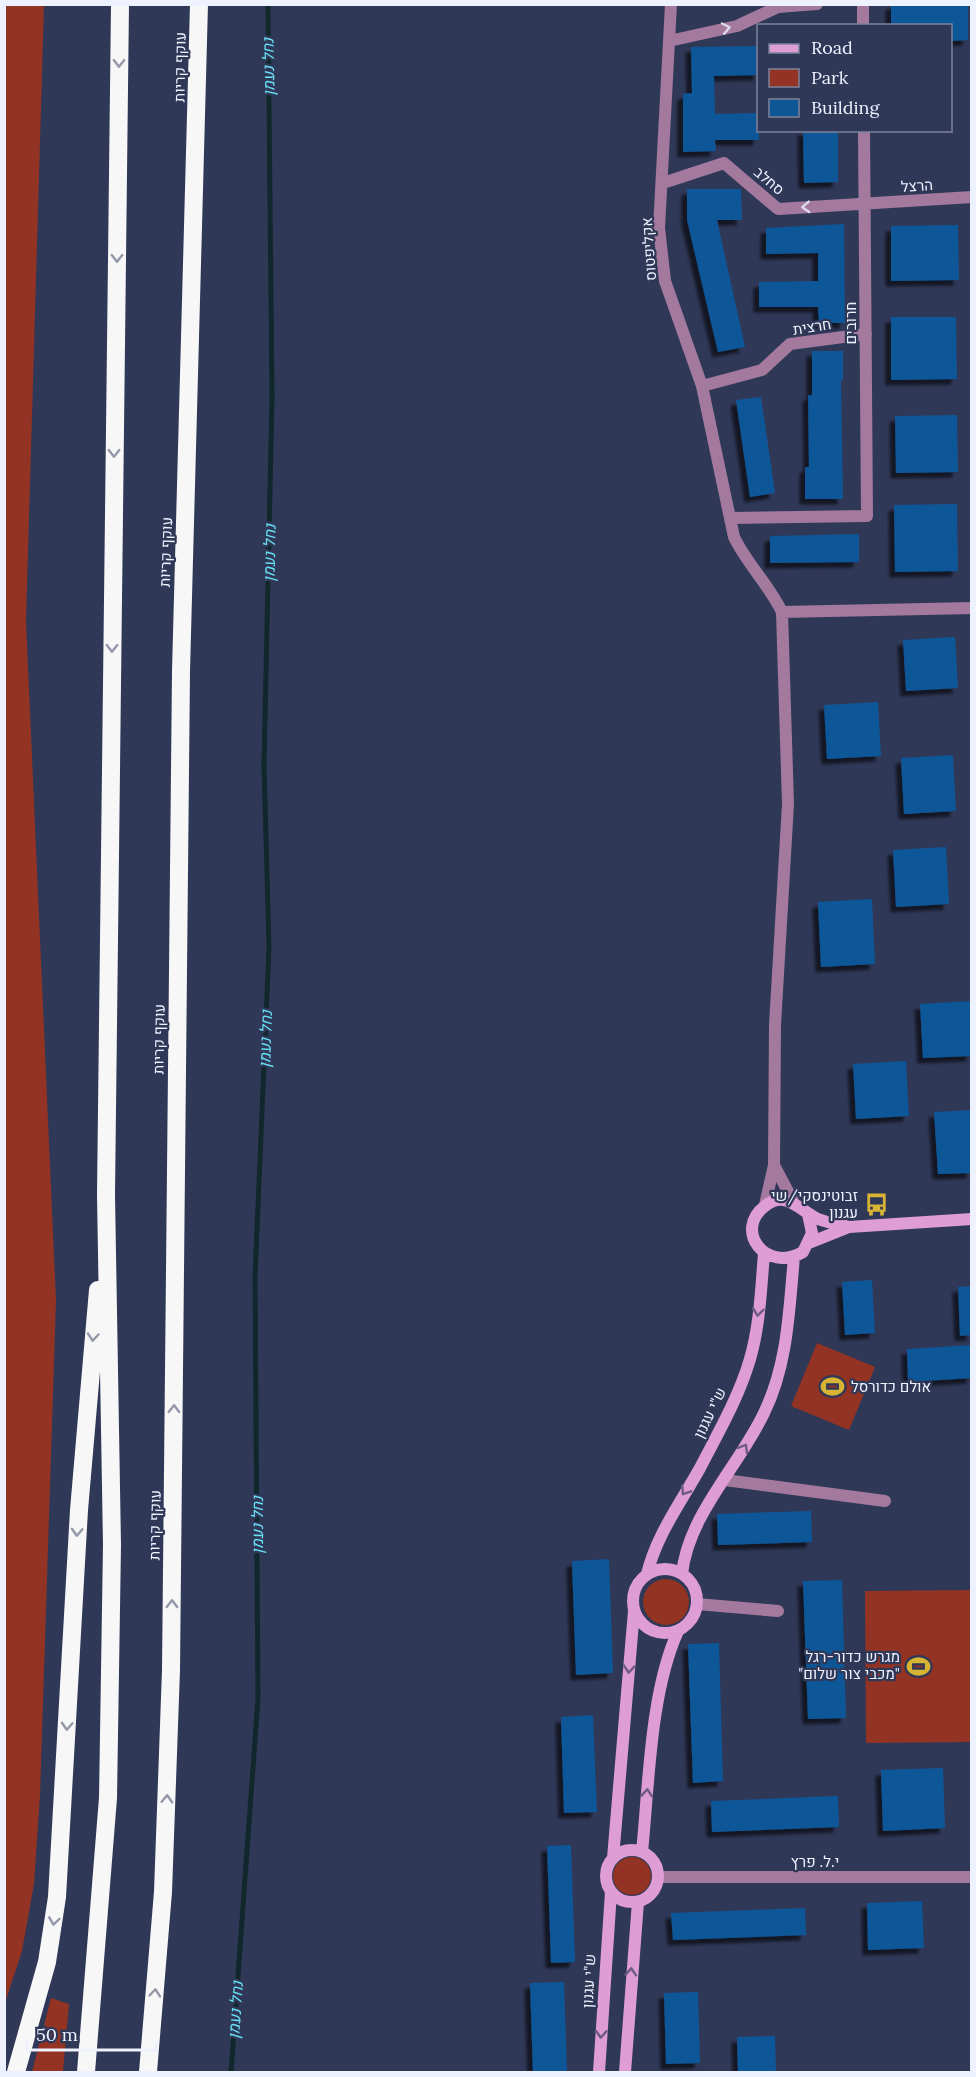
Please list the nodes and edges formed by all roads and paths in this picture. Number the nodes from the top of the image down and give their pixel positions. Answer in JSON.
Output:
{"nodes":[{"id":1,"x":120,"y":4,"type":"edge"},
{"id":2,"x":199,"y":4,"type":"edge"},
{"id":3,"x":670,"y":4,"type":"edge"},
{"id":4,"x":817,"y":4,"type":"edge"},
{"id":5,"x":863,"y":4,"type":"edge"},
{"id":6,"x":864,"y":24,"type":"edge"},
{"id":7,"x":669,"y":41,"type":"junction"},
{"id":8,"x":864,"y":132,"type":"edge"},
{"id":9,"x":663,"y":183,"type":"junction"},
{"id":10,"x":972,"y":197,"type":"edge"},
{"id":11,"x":865,"y":205,"type":"junction"},
{"id":12,"x":866,"y":334,"type":"junction"},
{"id":13,"x":702,"y":386,"type":"junction"},
{"id":14,"x":731,"y":518,"type":"junction"},
{"id":15,"x":972,"y":608,"type":"edge"},
{"id":16,"x":782,"y":612,"type":"junction"},
{"id":17,"x":774,"y":1165,"type":"junction"},
{"id":18,"x":106,"y":1195,"type":"junction"},
{"id":19,"x":793,"y":1201,"type":"junction"},
{"id":20,"x":765,"y":1205,"type":"junction"},
{"id":21,"x":808,"y":1214,"type":"junction"},
{"id":22,"x":972,"y":1219,"type":"edge"},
{"id":23,"x":849,"y":1227,"type":"junction"},
{"id":24,"x":809,"y":1243,"type":"junction"},
{"id":25,"x":764,"y":1254,"type":"junction"},
{"id":26,"x":794,"y":1257,"type":"junction"},
{"id":27,"x":725,"y":1480,"type":"junction"},
{"id":28,"x":885,"y":1501,"type":"dead end"},
{"id":29,"x":647,"y":1574,"type":"junction"},
{"id":30,"x":682,"y":1574,"type":"junction"},
{"id":31,"x":697,"y":1604,"type":"junction"},
{"id":32,"x":634,"y":1611,"type":"junction"},
{"id":33,"x":778,"y":1611,"type":"dead end"},
{"id":34,"x":678,"y":1631,"type":"junction"},
{"id":35,"x":642,"y":1852,"type":"junction"},
{"id":36,"x":613,"y":1858,"type":"junction"},
{"id":37,"x":658,"y":1877,"type":"junction"},
{"id":38,"x":972,"y":1877,"type":"edge"},
{"id":39,"x":611,"y":1892,"type":"junction"},
{"id":40,"x":638,"y":1902,"type":"junction"},
{"id":41,"x":16,"y":2073,"type":"edge"},
{"id":42,"x":86,"y":2073,"type":"edge"},
{"id":43,"x":148,"y":2073,"type":"edge"},
{"id":44,"x":599,"y":2073,"type":"edge"},
{"id":45,"x":625,"y":2073,"type":"edge"}],
"edges":[{"from":1,"to":18,"type":"highway","one_way":true},
{"from":43,"to":2,"type":"highway","name":"עוקף קריות","one_way":true},
{"from":3,"to":7,"type":"street","name":"אקליפטוס"},
{"from":7,"to":4,"type":"street","one_way":true},
{"from":5,"to":6,"type":"street"},
{"from":7,"to":9,"type":"street","name":"אקליפטוס"},
{"from":8,"to":11,"type":"street","name":"חרובים"},
{"from":11,"to":9,"type":"street","name":"סחלב","one_way":true},
{"from":9,"to":13,"type":"street","name":"אקליפטוס"},
{"from":10,"to":11,"type":"street","name":"הרצל"},
{"from":11,"to":12,"type":"street","name":"חרובים"},
{"from":12,"to":13,"type":"street","name":"חרצית"},
{"from":12,"to":14,"type":"street","name":"חרובים"},
{"from":13,"to":14,"type":"street","name":"אקליפטוס"},
{"from":14,"to":16,"type":"street","name":"אקליפטוס"},
{"from":15,"to":16,"type":"street"},
{"from":16,"to":17,"type":"street"},
{"from":17,"to":19,"type":"street"},
{"from":17,"to":20,"type":"street"},
{"from":18,"to":41,"type":"highway","one_way":true},
{"from":18,"to":42,"type":"highway"},
{"from":19,"to":20,"type":"street"},
{"from":19,"to":21,"type":"street"},
{"from":20,"to":25,"type":"street"},
{"from":21,"to":23,"type":"street"},
{"from":21,"to":24,"type":"street"},
{"from":22,"to":23,"type":"street"},
{"from":23,"to":24,"type":"street"},
{"from":24,"to":26,"type":"street"},
{"from":25,"to":26,"type":"street"},
{"from":25,"to":29,"type":"street","name":"ש\"י עגנון","one_way":true},
{"from":27,"to":26,"type":"street","one_way":true},
{"from":27,"to":28,"type":"street"},
{"from":27,"to":30,"type":"street"},
{"from":29,"to":30,"type":"street"},
{"from":29,"to":32,"type":"street"},
{"from":30,"to":31,"type":"street"},
{"from":31,"to":33,"type":"street"},
{"from":31,"to":34,"type":"street"},
{"from":32,"to":34,"type":"street"},
{"from":32,"to":36,"type":"street","one_way":true},
{"from":35,"to":34,"type":"street","one_way":true},
{"from":35,"to":36,"type":"street"},
{"from":35,"to":37,"type":"street"},
{"from":36,"to":39,"type":"street"},
{"from":37,"to":38,"type":"street","name":"י.ל. פרץ"},
{"from":37,"to":40,"type":"street"},
{"from":39,"to":40,"type":"street"},
{"from":39,"to":44,"type":"street","name":"ש\"י עגנון","one_way":true},
{"from":45,"to":40,"type":"street","one_way":true}]}
